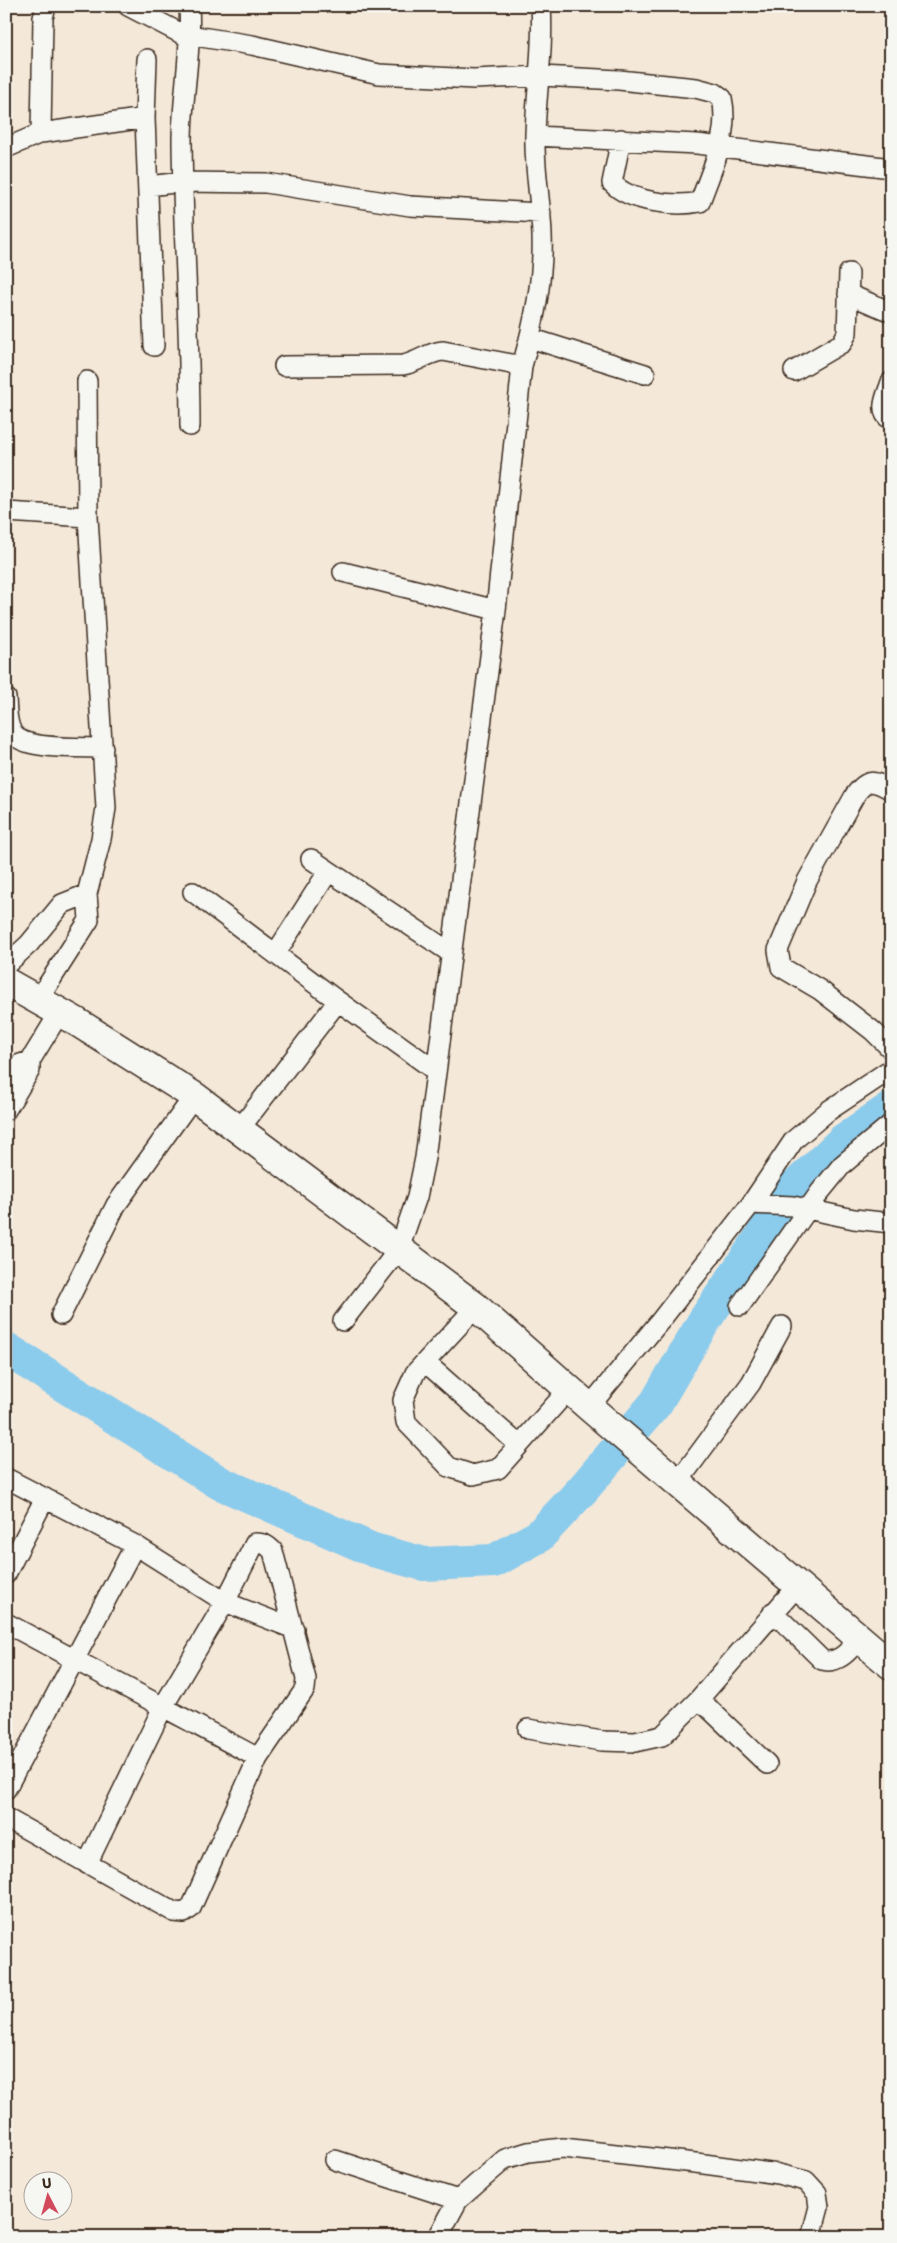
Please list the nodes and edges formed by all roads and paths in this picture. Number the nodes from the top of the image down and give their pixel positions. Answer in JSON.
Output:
{"nodes":[{"id":1,"x":46,"y":6,"type":"edge"},
{"id":2,"x":189,"y":6,"type":"edge"},
{"id":3,"x":541,"y":6,"type":"edge"},
{"id":4,"x":139,"y":11,"type":"edge"},
{"id":5,"x":191,"y":36,"type":"junction"},
{"id":6,"x":148,"y":59,"type":"dead end"},
{"id":7,"x":541,"y":76,"type":"junction"},
{"id":8,"x":145,"y":118,"type":"junction"},
{"id":9,"x":41,"y":133,"type":"junction"},
{"id":10,"x":535,"y":136,"type":"junction"},
{"id":11,"x":621,"y":139,"type":"junction"},
{"id":12,"x":720,"y":147,"type":"junction"},
{"id":13,"x":6,"y":148,"type":"edge"},
{"id":14,"x":891,"y":168,"type":"edge"},
{"id":15,"x":183,"y":182,"type":"junction"},
{"id":16,"x":154,"y":186,"type":"junction"},
{"id":17,"x":541,"y":213,"type":"junction"},
{"id":18,"x":849,"y":273,"type":"dead end"},
{"id":19,"x":848,"y":294,"type":"junction"},
{"id":20,"x":891,"y":312,"type":"edge"},
{"id":21,"x":530,"y":338,"type":"junction"},
{"id":22,"x":154,"y":346,"type":"dead end"},
{"id":23,"x":284,"y":366,"type":"dead end"},
{"id":24,"x":522,"y":366,"type":"junction"},
{"id":25,"x":794,"y":371,"type":"dead end"},
{"id":26,"x":645,"y":374,"type":"dead end"},
{"id":27,"x":87,"y":381,"type":"dead end"},
{"id":28,"x":891,"y":382,"type":"edge"},
{"id":29,"x":891,"y":420,"type":"edge"},
{"id":30,"x":190,"y":426,"type":"dead end"},
{"id":31,"x":6,"y":512,"type":"edge"},
{"id":32,"x":88,"y":517,"type":"junction"},
{"id":33,"x":343,"y":572,"type":"dead end"},
{"id":34,"x":496,"y":610,"type":"junction"},
{"id":35,"x":6,"y":698,"type":"edge"},
{"id":36,"x":103,"y":748,"type":"junction"},
{"id":37,"x":891,"y":790,"type":"edge"},
{"id":38,"x":311,"y":859,"type":"dead end"},
{"id":39,"x":328,"y":872,"type":"junction"},
{"id":40,"x":193,"y":892,"type":"dead end"},
{"id":41,"x":87,"y":894,"type":"junction"},
{"id":42,"x":276,"y":953,"type":"junction"},
{"id":43,"x":450,"y":953,"type":"junction"},
{"id":44,"x":6,"y":966,"type":"edge"},
{"id":45,"x":6,"y":982,"type":"edge"},
{"id":46,"x":338,"y":1001,"type":"junction"},
{"id":47,"x":49,"y":1006,"type":"junction"},
{"id":48,"x":891,"y":1048,"type":"edge"},
{"id":49,"x":30,"y":1061,"type":"junction"},
{"id":50,"x":891,"y":1069,"type":"edge"},
{"id":51,"x":436,"y":1071,"type":"junction"},
{"id":52,"x":6,"y":1082,"type":"edge"},
{"id":53,"x":194,"y":1096,"type":"junction"},
{"id":54,"x":6,"y":1110,"type":"edge"},
{"id":55,"x":891,"y":1124,"type":"edge"},
{"id":56,"x":238,"y":1131,"type":"junction"},
{"id":57,"x":758,"y":1204,"type":"junction"},
{"id":58,"x":801,"y":1208,"type":"junction"},
{"id":59,"x":891,"y":1223,"type":"edge"},
{"id":60,"x":399,"y":1249,"type":"junction"},
{"id":61,"x":740,"y":1306,"type":"dead end"},
{"id":62,"x":476,"y":1307,"type":"junction"},
{"id":63,"x":61,"y":1315,"type":"dead end"},
{"id":64,"x":343,"y":1321,"type":"dead end"},
{"id":65,"x":782,"y":1326,"type":"dead end"},
{"id":66,"x":425,"y":1362,"type":"junction"},
{"id":67,"x":569,"y":1390,"type":"junction"},
{"id":68,"x":592,"y":1409,"type":"junction"},
{"id":69,"x":519,"y":1445,"type":"junction"},
{"id":70,"x":6,"y":1478,"type":"edge"},
{"id":71,"x":678,"y":1482,"type":"junction"},
{"id":72,"x":45,"y":1498,"type":"junction"},
{"id":73,"x":135,"y":1545,"type":"junction"},
{"id":74,"x":6,"y":1574,"type":"edge"},
{"id":75,"x":798,"y":1585,"type":"junction"},
{"id":76,"x":225,"y":1602,"type":"junction"},
{"id":77,"x":773,"y":1612,"type":"junction"},
{"id":78,"x":6,"y":1624,"type":"edge"},
{"id":79,"x":294,"y":1629,"type":"junction"},
{"id":80,"x":860,"y":1638,"type":"junction"},
{"id":81,"x":75,"y":1659,"type":"junction"},
{"id":82,"x":891,"y":1665,"type":"edge"},
{"id":83,"x":699,"y":1699,"type":"junction"},
{"id":84,"x":163,"y":1708,"type":"junction"},
{"id":85,"x":528,"y":1729,"type":"dead end"},
{"id":86,"x":258,"y":1758,"type":"junction"},
{"id":87,"x":767,"y":1764,"type":"dead end"},
{"id":88,"x":6,"y":1789,"type":"edge"},
{"id":89,"x":6,"y":1818,"type":"edge"},
{"id":90,"x":87,"y":1864,"type":"junction"},
{"id":91,"x":335,"y":2160,"type":"dead end"},
{"id":92,"x":458,"y":2200,"type":"junction"},
{"id":93,"x":438,"y":2237,"type":"edge"},
{"id":94,"x":811,"y":2237,"type":"edge"}],
"edges":[{"from":1,"to":9,"type":"street"},
{"from":2,"to":5,"type":"street"},
{"from":3,"to":7,"type":"street"},
{"from":4,"to":5,"type":"street"},
{"from":5,"to":7,"type":"street"},
{"from":5,"to":15,"type":"street"},
{"from":6,"to":8,"type":"street"},
{"from":7,"to":10,"type":"street"},
{"from":7,"to":12,"type":"street"},
{"from":8,"to":9,"type":"street"},
{"from":8,"to":16,"type":"street"},
{"from":9,"to":13,"type":"street"},
{"from":10,"to":11,"type":"street"},
{"from":10,"to":17,"type":"street"},
{"from":11,"to":12,"type":"street"},
{"from":11,"to":12,"type":"street"},
{"from":12,"to":14,"type":"street"},
{"from":15,"to":16,"type":"street"},
{"from":15,"to":17,"type":"street"},
{"from":15,"to":30,"type":"street"},
{"from":16,"to":22,"type":"street"},
{"from":17,"to":21,"type":"street"},
{"from":18,"to":19,"type":"street"},
{"from":19,"to":20,"type":"street"},
{"from":19,"to":25,"type":"street"},
{"from":21,"to":24,"type":"street"},
{"from":21,"to":26,"type":"street"},
{"from":23,"to":24,"type":"street"},
{"from":24,"to":34,"type":"street"},
{"from":27,"to":32,"type":"street"},
{"from":28,"to":29,"type":"street"},
{"from":31,"to":32,"type":"street"},
{"from":32,"to":36,"type":"street"},
{"from":33,"to":34,"type":"street"},
{"from":34,"to":43,"type":"street"},
{"from":35,"to":36,"type":"street"},
{"from":36,"to":41,"type":"street"},
{"from":37,"to":48,"type":"street"},
{"from":38,"to":39,"type":"street"},
{"from":39,"to":42,"type":"street"},
{"from":39,"to":43,"type":"street"},
{"from":40,"to":42,"type":"street"},
{"from":41,"to":44,"type":"street"},
{"from":41,"to":47,"type":"street"},
{"from":42,"to":46,"type":"street"},
{"from":43,"to":51,"type":"street"},
{"from":45,"to":47,"type":"highway"},
{"from":46,"to":51,"type":"street"},
{"from":46,"to":56,"type":"street"},
{"from":47,"to":49,"type":"street"},
{"from":47,"to":53,"type":"highway"},
{"from":49,"to":52,"type":"street"},
{"from":49,"to":54,"type":"street"},
{"from":50,"to":57,"type":"street"},
{"from":51,"to":60,"type":"street"},
{"from":53,"to":56,"type":"highway"},
{"from":53,"to":63,"type":"street"},
{"from":55,"to":58,"type":"street"},
{"from":56,"to":60,"type":"highway"},
{"from":57,"to":58,"type":"street"},
{"from":57,"to":68,"type":"street"},
{"from":58,"to":59,"type":"street"},
{"from":58,"to":61,"type":"street"},
{"from":60,"to":62,"type":"highway"},
{"from":60,"to":64,"type":"street"},
{"from":62,"to":66,"type":"street"},
{"from":62,"to":67,"type":"highway"},
{"from":65,"to":71,"type":"street"},
{"from":66,"to":69,"type":"street"},
{"from":66,"to":69,"type":"street"},
{"from":67,"to":68,"type":"highway"},
{"from":67,"to":69,"type":"street"},
{"from":68,"to":71,"type":"highway"},
{"from":70,"to":72,"type":"street"},
{"from":71,"to":75,"type":"highway"},
{"from":72,"to":73,"type":"street"},
{"from":72,"to":74,"type":"street"},
{"from":73,"to":76,"type":"street"},
{"from":73,"to":81,"type":"street"},
{"from":75,"to":77,"type":"street"},
{"from":75,"to":80,"type":"highway"},
{"from":76,"to":79,"type":"street"},
{"from":76,"to":79,"type":"street"},
{"from":76,"to":84,"type":"street"},
{"from":77,"to":80,"type":"street"},
{"from":77,"to":83,"type":"street"},
{"from":78,"to":81,"type":"street"},
{"from":79,"to":86,"type":"street"},
{"from":80,"to":82,"type":"highway"},
{"from":81,"to":84,"type":"street"},
{"from":81,"to":88,"type":"street"},
{"from":83,"to":85,"type":"street"},
{"from":83,"to":87,"type":"street"},
{"from":84,"to":86,"type":"street"},
{"from":84,"to":90,"type":"street"},
{"from":86,"to":90,"type":"street"},
{"from":89,"to":90,"type":"street"},
{"from":91,"to":92,"type":"street"},
{"from":92,"to":93,"type":"street"},
{"from":92,"to":94,"type":"street"}]}
